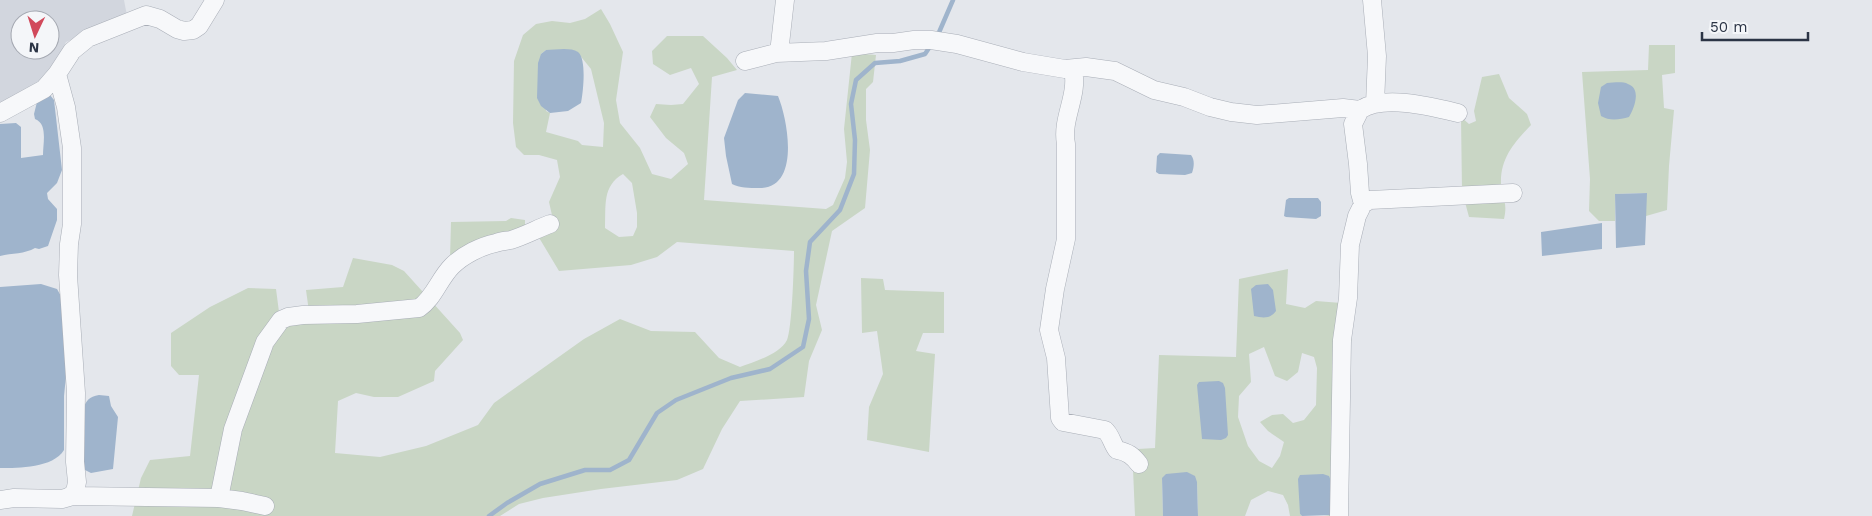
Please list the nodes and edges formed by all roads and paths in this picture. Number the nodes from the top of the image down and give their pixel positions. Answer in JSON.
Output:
{"nodes":[{"id":1,"x":215,"y":0,"type":"edge"},
{"id":2,"x":784,"y":0,"type":"edge"},
{"id":3,"x":1372,"y":0,"type":"edge"},
{"id":4,"x":779,"y":53,"type":"junction"},
{"id":5,"x":745,"y":61,"type":"dead end"},
{"id":6,"x":1073,"y":69,"type":"junction"},
{"id":7,"x":56,"y":74,"type":"junction"},
{"id":8,"x":1368,"y":107,"type":"junction"},
{"id":9,"x":1458,"y":112,"type":"dead end"},
{"id":10,"x":0,"y":113,"type":"edge"},
{"id":11,"x":1513,"y":193,"type":"dead end"},
{"id":12,"x":1363,"y":204,"type":"junction"},
{"id":13,"x":550,"y":224,"type":"dead end"},
{"id":14,"x":1139,"y":464,"type":"dead end"},
{"id":15,"x":72,"y":495,"type":"junction"},
{"id":16,"x":219,"y":498,"type":"junction"},
{"id":17,"x":0,"y":500,"type":"edge"},
{"id":18,"x":265,"y":506,"type":"dead end"},
{"id":19,"x":1339,"y":516,"type":"edge"}],
"edges":[{"from":1,"to":7,"type":"street"},
{"from":2,"to":4,"type":"street"},
{"from":3,"to":8,"type":"street"},
{"from":4,"to":5,"type":"street"},
{"from":4,"to":6,"type":"street"},
{"from":6,"to":8,"type":"street"},
{"from":6,"to":14,"type":"street"},
{"from":7,"to":10,"type":"street"},
{"from":7,"to":15,"type":"street"},
{"from":8,"to":9,"type":"street"},
{"from":8,"to":12,"type":"street"},
{"from":11,"to":12,"type":"street"},
{"from":12,"to":19,"type":"street"},
{"from":13,"to":16,"type":"street"},
{"from":15,"to":16,"type":"street"},
{"from":15,"to":17,"type":"street"},
{"from":16,"to":18,"type":"street"}]}
